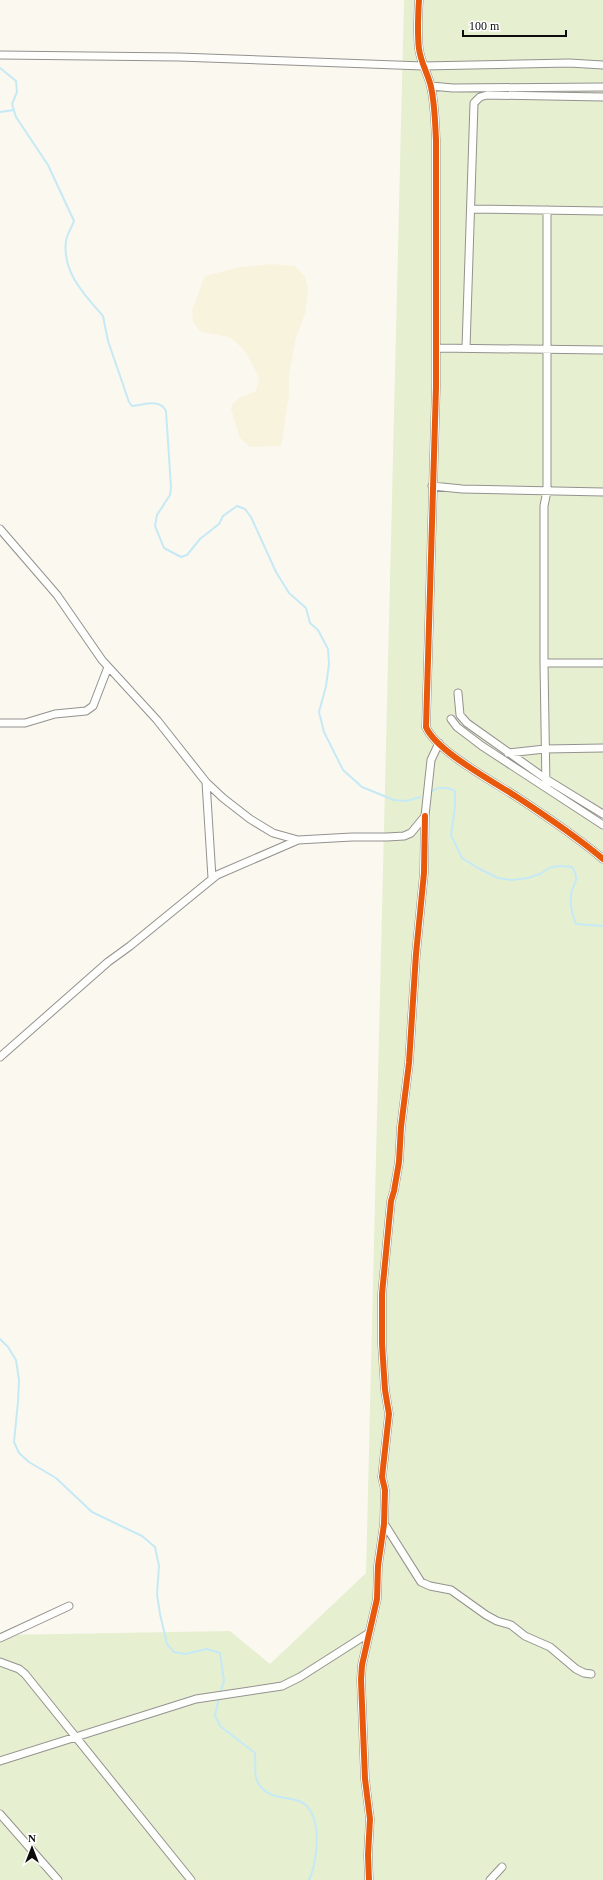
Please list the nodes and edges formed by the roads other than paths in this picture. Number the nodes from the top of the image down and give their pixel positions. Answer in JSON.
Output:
{"nodes":[{"id":1,"x":419,"y":0,"type":"edge"},
{"id":2,"x":0,"y":55,"type":"edge"},
{"id":3,"x":603,"y":65,"type":"edge"},
{"id":4,"x":423,"y":66,"type":"junction"},
{"id":5,"x":431,"y":86,"type":"junction"},
{"id":6,"x":603,"y":87,"type":"edge"},
{"id":7,"x":603,"y":97,"type":"edge"},
{"id":8,"x":471,"y":209,"type":"junction"},
{"id":9,"x":547,"y":210,"type":"junction"},
{"id":10,"x":603,"y":211,"type":"edge"},
{"id":11,"x":436,"y":348,"type":"junction"},
{"id":12,"x":466,"y":348,"type":"junction"},
{"id":13,"x":547,"y":348,"type":"junction"},
{"id":14,"x":603,"y":350,"type":"edge"},
{"id":15,"x":432,"y":486,"type":"junction"},
{"id":16,"x":547,"y":491,"type":"junction"},
{"id":17,"x":603,"y":492,"type":"edge"},
{"id":18,"x":0,"y":529,"type":"edge"},
{"id":19,"x":544,"y":663,"type":"junction"},
{"id":20,"x":603,"y":663,"type":"edge"},
{"id":21,"x":108,"y":667,"type":"junction"},
{"id":22,"x":458,"y":693,"type":"dead end"},
{"id":23,"x":451,"y":719,"type":"dead end"},
{"id":24,"x":0,"y":723,"type":"edge"},
{"id":25,"x":439,"y":743,"type":"junction"},
{"id":26,"x":603,"y":748,"type":"edge"},
{"id":27,"x":545,"y":749,"type":"junction"},
{"id":28,"x":508,"y":753,"type":"junction"},
{"id":29,"x":546,"y":779,"type":"junction"},
{"id":30,"x":206,"y":782,"type":"junction"},
{"id":31,"x":546,"y":787,"type":"junction"},
{"id":32,"x":603,"y":814,"type":"edge"},
{"id":33,"x":425,"y":816,"type":"junction"},
{"id":34,"x":603,"y":825,"type":"edge"},
{"id":35,"x":298,"y":840,"type":"junction"},
{"id":36,"x":603,"y":859,"type":"edge"},
{"id":37,"x":212,"y":878,"type":"junction"},
{"id":38,"x":0,"y":1057,"type":"edge"},
{"id":39,"x":384,"y":1524,"type":"junction"},
{"id":40,"x":69,"y":1606,"type":"dead end"},
{"id":41,"x":370,"y":1633,"type":"junction"},
{"id":42,"x":0,"y":1638,"type":"edge"},
{"id":43,"x":0,"y":1662,"type":"edge"},
{"id":44,"x":591,"y":1674,"type":"dead end"},
{"id":45,"x":78,"y":1737,"type":"junction"},
{"id":46,"x":0,"y":1761,"type":"edge"},
{"id":47,"x":0,"y":1814,"type":"edge"},
{"id":48,"x":502,"y":1867,"type":"dead end"},
{"id":49,"x":58,"y":1880,"type":"edge"},
{"id":50,"x":191,"y":1880,"type":"edge"},
{"id":51,"x":370,"y":1880,"type":"edge"},
{"id":52,"x":490,"y":1880,"type":"edge"}],
"edges":[{"from":1,"to":4,"type":"street"},
{"from":2,"to":4,"type":"street"},
{"from":3,"to":4,"type":"street"},
{"from":4,"to":5,"type":"street"},
{"from":5,"to":6,"type":"street"},
{"from":5,"to":11,"type":"street"},
{"from":7,"to":8,"type":"street"},
{"from":8,"to":9,"type":"street"},
{"from":8,"to":12,"type":"street"},
{"from":9,"to":10,"type":"street"},
{"from":9,"to":13,"type":"street"},
{"from":11,"to":12,"type":"street"},
{"from":11,"to":15,"type":"street"},
{"from":12,"to":13,"type":"street"},
{"from":13,"to":14,"type":"street"},
{"from":13,"to":16,"type":"street"},
{"from":15,"to":16,"type":"street"},
{"from":15,"to":25,"type":"street"},
{"from":16,"to":17,"type":"street"},
{"from":16,"to":19,"type":"street"},
{"from":18,"to":21,"type":"street"},
{"from":19,"to":20,"type":"street"},
{"from":19,"to":27,"type":"street"},
{"from":21,"to":24,"type":"street"},
{"from":21,"to":30,"type":"street"},
{"from":22,"to":28,"type":"street"},
{"from":23,"to":31,"type":"street"},
{"from":25,"to":33,"type":"street"},
{"from":25,"to":36,"type":"street"},
{"from":26,"to":27,"type":"street"},
{"from":27,"to":28,"type":"street"},
{"from":27,"to":29,"type":"street"},
{"from":28,"to":29,"type":"street"},
{"from":29,"to":31,"type":"street"},
{"from":29,"to":32,"type":"street"},
{"from":30,"to":35,"type":"street"},
{"from":30,"to":37,"type":"street"},
{"from":31,"to":34,"type":"street"},
{"from":33,"to":35,"type":"street"},
{"from":33,"to":39,"type":"street"},
{"from":35,"to":37,"type":"street"},
{"from":37,"to":38,"type":"street"},
{"from":39,"to":41,"type":"street"},
{"from":39,"to":44,"type":"street"},
{"from":40,"to":42,"type":"street"},
{"from":41,"to":45,"type":"street"},
{"from":41,"to":51,"type":"street"},
{"from":43,"to":45,"type":"street"},
{"from":45,"to":46,"type":"street"},
{"from":45,"to":50,"type":"street"},
{"from":47,"to":49,"type":"street"},
{"from":48,"to":52,"type":"street"}]}
